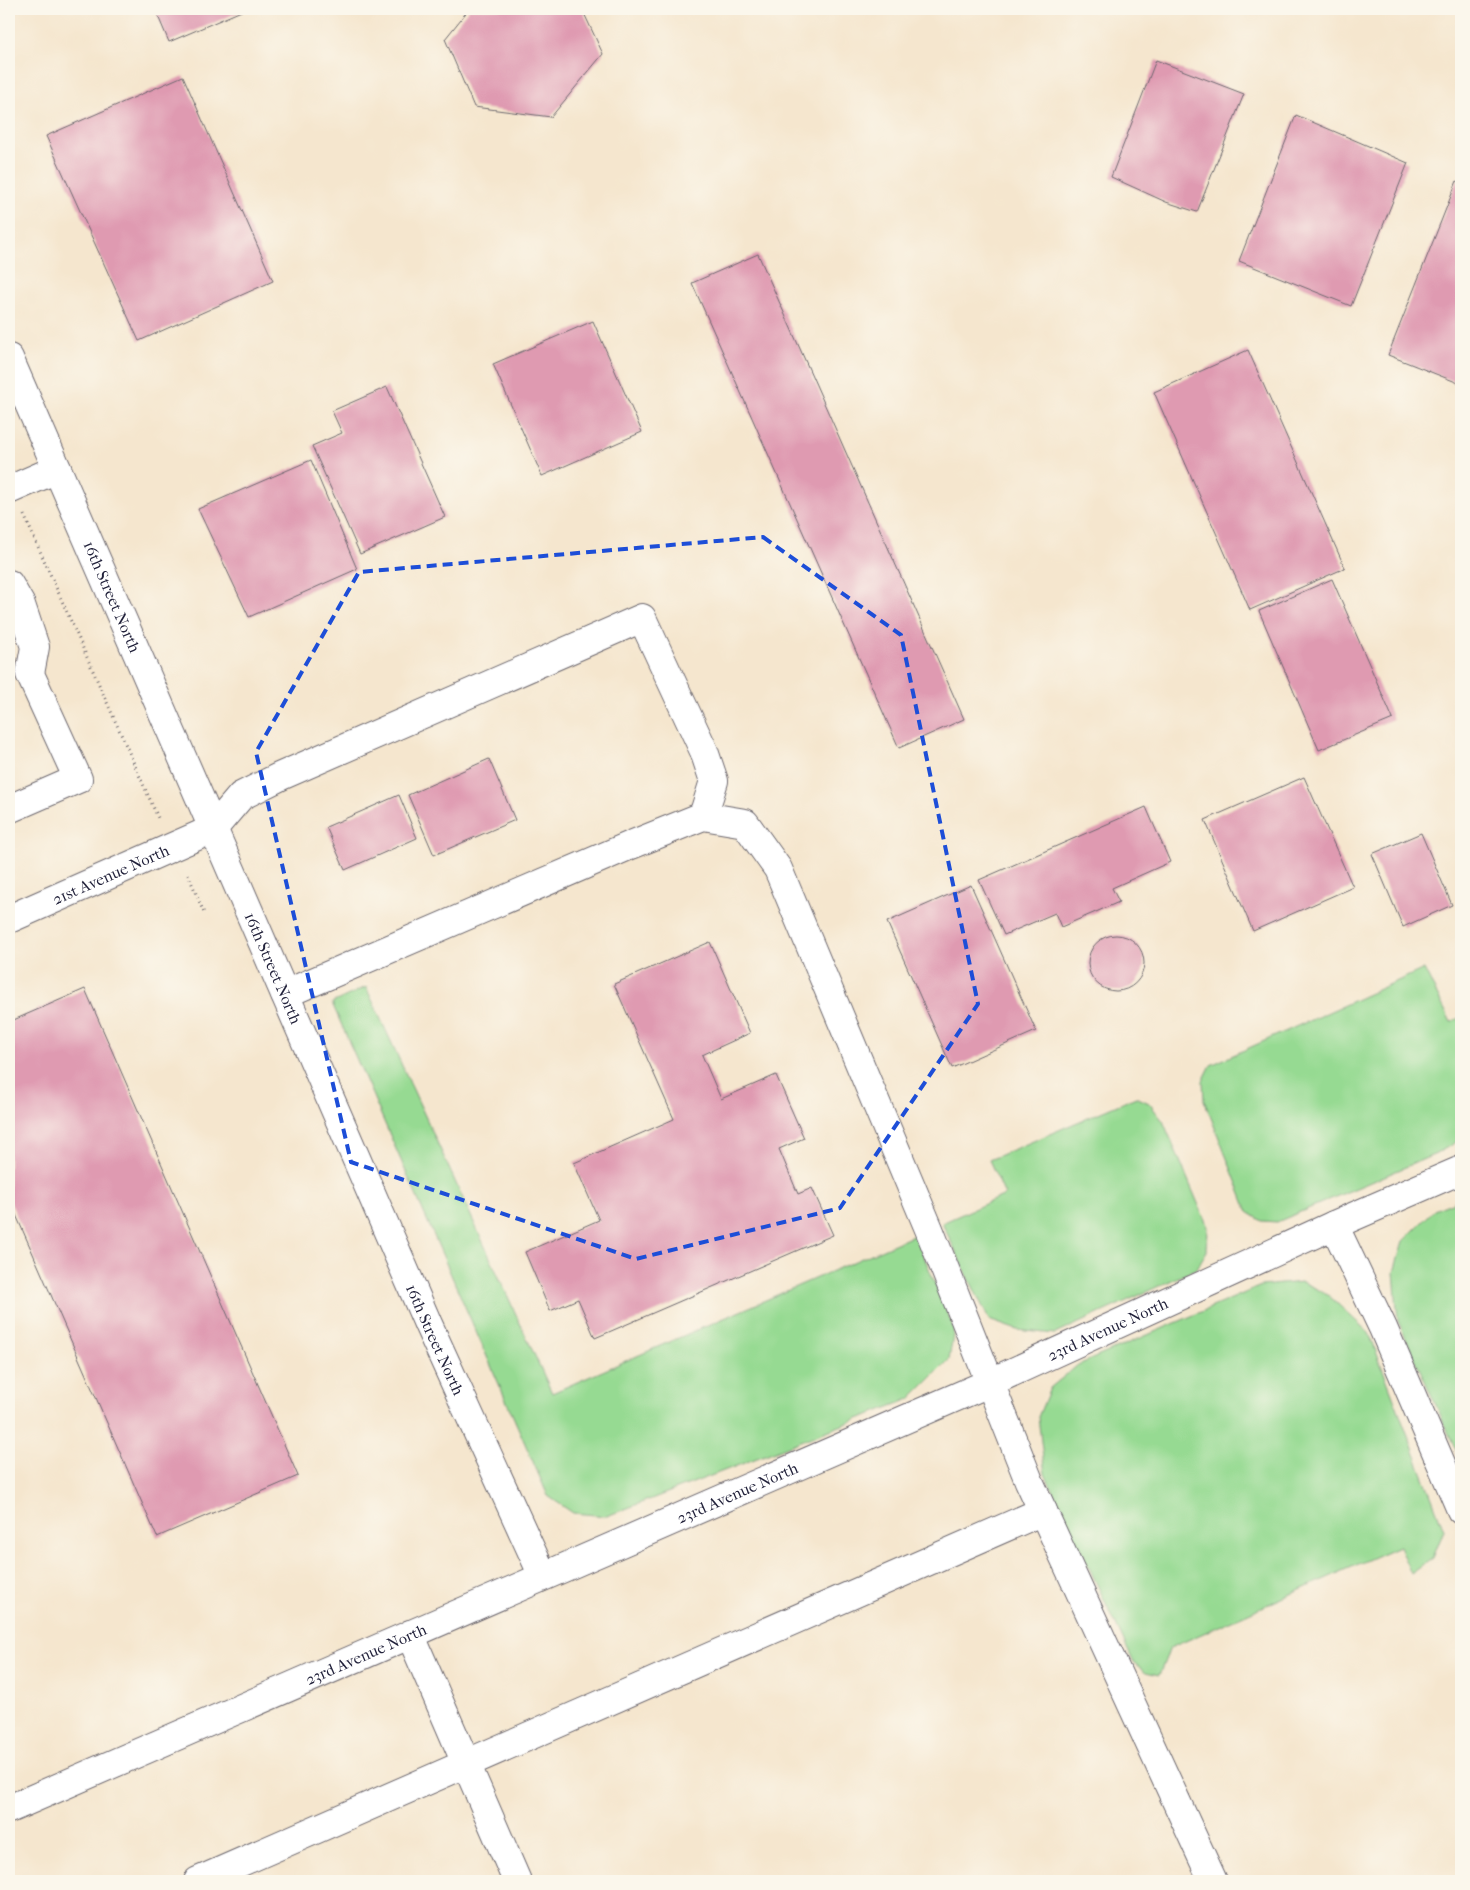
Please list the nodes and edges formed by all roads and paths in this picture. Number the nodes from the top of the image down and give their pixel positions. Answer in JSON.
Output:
{"nodes":[{"id":1,"x":9,"y":358,"type":"edge"},
{"id":2,"x":57,"y":469,"type":"junction"},
{"id":3,"x":10,"y":489,"type":"edge"},
{"id":4,"x":9,"y":584,"type":"edge"},
{"id":5,"x":19,"y":669,"type":"edge"},
{"id":6,"x":9,"y":809,"type":"edge"},
{"id":7,"x":703,"y":816,"type":"junction"},
{"id":8,"x":213,"y":829,"type":"junction"},
{"id":9,"x":176,"y":846,"type":"junction"},
{"id":10,"x":204,"y":913,"type":"dead end"},
{"id":11,"x":9,"y":919,"type":"edge"},
{"id":12,"x":285,"y":994,"type":"junction"},
{"id":13,"x":1461,"y":1170,"type":"edge"},
{"id":14,"x":1334,"y":1225,"type":"junction"},
{"id":15,"x":991,"y":1382,"type":"junction"},
{"id":16,"x":1461,"y":1510,"type":"edge"},
{"id":17,"x":1043,"y":1512,"type":"junction"},
{"id":18,"x":543,"y":1576,"type":"junction"},
{"id":19,"x":410,"y":1634,"type":"junction"},
{"id":20,"x":466,"y":1764,"type":"junction"},
{"id":21,"x":9,"y":1809,"type":"edge"},
{"id":22,"x":198,"y":1881,"type":"edge"},
{"id":23,"x":517,"y":1881,"type":"edge"},
{"id":24,"x":1213,"y":1881,"type":"edge"}],
"edges":[{"from":1,"to":2,"type":"street","name":"16th Street North"},
{"from":2,"to":3,"type":"street"},
{"from":2,"to":8,"type":"street","name":"16th Street North"},
{"from":3,"to":9,"type":"path"},
{"from":4,"to":5,"type":"street"},
{"from":5,"to":6,"type":"street"},
{"from":7,"to":8,"type":"street"},
{"from":7,"to":12,"type":"street"},
{"from":7,"to":15,"type":"street"},
{"from":8,"to":9,"type":"street","name":"21st Avenue North"},
{"from":8,"to":12,"type":"street","name":"16th Street North"},
{"from":9,"to":10,"type":"path"},
{"from":9,"to":11,"type":"street","name":"21st Avenue North"},
{"from":12,"to":18,"type":"street","name":"16th Street North"},
{"from":13,"to":14,"type":"street","name":"23rd Avenue North"},
{"from":14,"to":15,"type":"street","name":"23rd Avenue North"},
{"from":14,"to":16,"type":"street"},
{"from":15,"to":17,"type":"street"},
{"from":15,"to":18,"type":"street","name":"23rd Avenue North"},
{"from":17,"to":20,"type":"street"},
{"from":17,"to":24,"type":"street"},
{"from":18,"to":19,"type":"street","name":"23rd Avenue North"},
{"from":19,"to":20,"type":"street"},
{"from":19,"to":21,"type":"street","name":"23rd Avenue North"},
{"from":20,"to":22,"type":"street"},
{"from":20,"to":23,"type":"street"}]}
